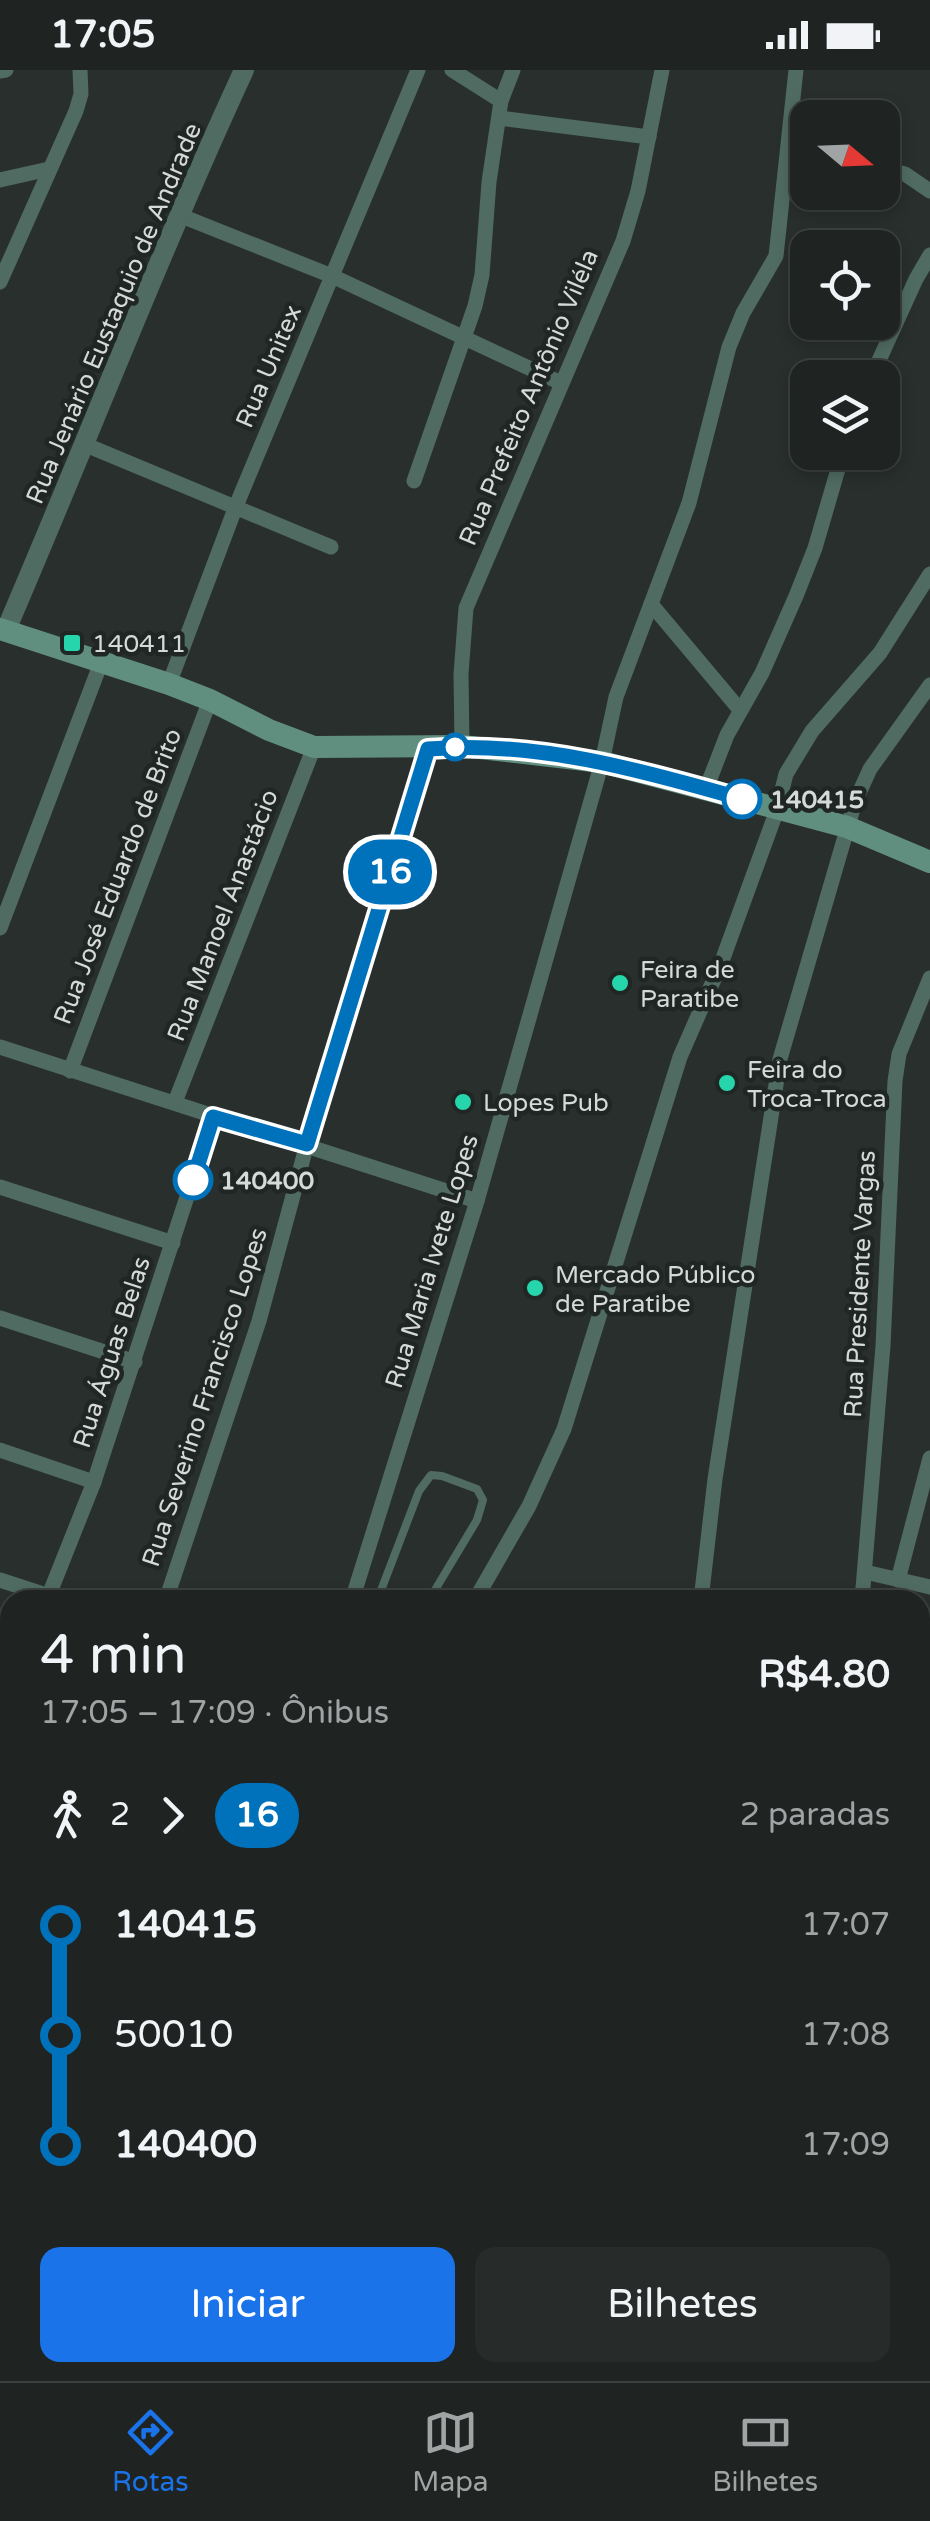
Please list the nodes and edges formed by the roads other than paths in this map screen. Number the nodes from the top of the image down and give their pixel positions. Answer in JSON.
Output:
{"nodes":[{"id":1,"x":244,"y":70,"type":"edge"},
{"id":2,"x":418,"y":70,"type":"edge"},
{"id":3,"x":452,"y":70,"type":"edge"},
{"id":4,"x":513,"y":70,"type":"edge"},
{"id":5,"x":662,"y":70,"type":"edge"},
{"id":6,"x":796,"y":70,"type":"edge"},
{"id":7,"x":81,"y":74,"type":"edge"},
{"id":8,"x":500,"y":109,"type":"junction"},
{"id":9,"x":649,"y":137,"type":"junction"},
{"id":10,"x":788,"y":154,"type":"joint"},
{"id":11,"x":49,"y":169,"type":"junction"},
{"id":12,"x":900,"y":173,"type":"edge"},
{"id":13,"x":0,"y":180,"type":"edge"},
{"id":14,"x":930,"y":190,"type":"edge"},
{"id":15,"x":178,"y":215,"type":"junction"},
{"id":16,"x":930,"y":255,"type":"edge"},
{"id":17,"x":332,"y":276,"type":"junction"},
{"id":18,"x":0,"y":282,"type":"edge"},
{"id":19,"x":464,"y":336,"type":"junction"},
{"id":20,"x":880,"y":360,"type":"edge"},
{"id":21,"x":561,"y":384,"type":"junction"},
{"id":22,"x":86,"y":445,"type":"junction"},
{"id":23,"x":838,"y":470,"type":"edge"},
{"id":24,"x":414,"y":481,"type":"dead end"},
{"id":25,"x":236,"y":506,"type":"junction"},
{"id":26,"x":331,"y":546,"type":"dead end"},
{"id":27,"x":930,"y":574,"type":"edge"},
{"id":28,"x":651,"y":604,"type":"junction"},
{"id":29,"x":2,"y":635,"type":"edge"},
{"id":30,"x":102,"y":660,"type":"junction"},
{"id":31,"x":169,"y":684,"type":"junction"},
{"id":32,"x":930,"y":685,"type":"edge"},
{"id":33,"x":210,"y":700,"type":"junction"},
{"id":34,"x":740,"y":710,"type":"junction"},
{"id":35,"x":462,"y":746,"type":"junction"},
{"id":36,"x":314,"y":747,"type":"junction"},
{"id":37,"x":428,"y":749,"type":"junction"},
{"id":38,"x":602,"y":762,"type":"junction"},
{"id":39,"x":706,"y":789,"type":"junction"},
{"id":40,"x":778,"y":810,"type":"junction"},
{"id":41,"x":846,"y":827,"type":"junction"},
{"id":42,"x":930,"y":862,"type":"edge"},
{"id":43,"x":0,"y":928,"type":"edge"},
{"id":44,"x":930,"y":978,"type":"edge"},
{"id":45,"x":0,"y":1047,"type":"edge"},
{"id":46,"x":70,"y":1071,"type":"junction"},
{"id":47,"x":176,"y":1102,"type":"junction"},
{"id":48,"x":213,"y":1117,"type":"junction"},
{"id":49,"x":307,"y":1144,"type":"junction"},
{"id":50,"x":0,"y":1187,"type":"edge"},
{"id":51,"x":477,"y":1201,"type":"junction"},
{"id":52,"x":173,"y":1243,"type":"junction"},
{"id":53,"x":0,"y":1318,"type":"edge"},
{"id":54,"x":135,"y":1362,"type":"junction"},
{"id":55,"x":0,"y":1450,"type":"edge"},
{"id":56,"x":930,"y":1458,"type":"edge"},
{"id":57,"x":94,"y":1482,"type":"junction"},
{"id":58,"x":864,"y":1572,"type":"junction"},
{"id":59,"x":0,"y":1580,"type":"edge"},
{"id":60,"x":898,"y":1580,"type":"junction"},
{"id":61,"x":930,"y":1587,"type":"edge"},
{"id":62,"x":27,"y":1590,"type":"edge"},
{"id":63,"x":51,"y":1590,"type":"edge"},
{"id":64,"x":169,"y":1590,"type":"edge"},
{"id":65,"x":355,"y":1590,"type":"edge"},
{"id":66,"x":382,"y":1590,"type":"edge"},
{"id":67,"x":436,"y":1590,"type":"edge"},
{"id":68,"x":481,"y":1590,"type":"edge"},
{"id":69,"x":702,"y":1590,"type":"edge"},
{"id":70,"x":863,"y":1590,"type":"edge"}],
"edges":[{"from":1,"to":15,"type":"street","name":"Rua Jenário Eustaquio de Andrade"},
{"from":2,"to":17,"type":"street","name":"Rua Unitex"},
{"from":3,"to":8,"type":"street"},
{"from":4,"to":8,"type":"street"},
{"from":5,"to":9,"type":"street","name":"Rua Prefeito Antônio Viléla"},
{"from":6,"to":10,"type":"street","name":"Rua Maria Ivete Lopes"},
{"from":7,"to":11,"type":"street"},
{"from":8,"to":9,"type":"street"},
{"from":8,"to":19,"type":"street"},
{"from":9,"to":21,"type":"street","name":"Rua Prefeito Antônio Viléla"},
{"from":10,"to":28,"type":"street","name":"Rua Maria Ivete Lopes"},
{"from":11,"to":13,"type":"street"},
{"from":11,"to":18,"type":"street"},
{"from":12,"to":14,"type":"street"},
{"from":15,"to":17,"type":"street"},
{"from":15,"to":22,"type":"street","name":"Rua Jenário Eustaquio de Andrade"},
{"from":16,"to":20,"type":"street"},
{"from":17,"to":19,"type":"street"},
{"from":17,"to":25,"type":"street","name":"Rua Unitex"},
{"from":19,"to":21,"type":"street"},
{"from":19,"to":24,"type":"street"},
{"from":21,"to":35,"type":"street","name":"Rua Prefeito Antônio Viléla"},
{"from":22,"to":25,"type":"street"},
{"from":22,"to":29,"type":"street","name":"Rua Jenário Eustaquio de Andrade"},
{"from":23,"to":34,"type":"street"},
{"from":25,"to":26,"type":"street"},
{"from":25,"to":31,"type":"street","name":"Rua Unitex"},
{"from":27,"to":40,"type":"street"},
{"from":28,"to":34,"type":"street"},
{"from":28,"to":38,"type":"street","name":"Rua Maria Ivete Lopes"},
{"from":29,"to":30,"type":"main road"},
{"from":30,"to":31,"type":"main road"},
{"from":30,"to":43,"type":"street"},
{"from":31,"to":33,"type":"main road"},
{"from":32,"to":41,"type":"street"},
{"from":33,"to":36,"type":"main road"},
{"from":33,"to":46,"type":"street","name":"Rua José Eduardo de Brito"},
{"from":34,"to":39,"type":"street"},
{"from":35,"to":37,"type":"main road"},
{"from":35,"to":38,"type":"main road"},
{"from":36,"to":37,"type":"main road"},
{"from":36,"to":47,"type":"street","name":"Rua Manoel Anastácio"},
{"from":37,"to":49,"type":"street","name":"Rua Severino Francisco Lopes"},
{"from":38,"to":39,"type":"main road"},
{"from":38,"to":51,"type":"street","name":"Rua Maria Ivete Lopes"},
{"from":39,"to":40,"type":"main road"},
{"from":40,"to":41,"type":"main road"},
{"from":40,"to":68,"type":"street"},
{"from":41,"to":42,"type":"main road"},
{"from":41,"to":69,"type":"street"},
{"from":44,"to":58,"type":"street","name":"Rua Presidente Vargas"},
{"from":45,"to":46,"type":"street"},
{"from":46,"to":47,"type":"street"},
{"from":47,"to":48,"type":"street"},
{"from":48,"to":49,"type":"street"},
{"from":48,"to":52,"type":"street","name":"Rua Águas Belas"},
{"from":49,"to":51,"type":"street"},
{"from":49,"to":64,"type":"street","name":"Rua Severino Francisco Lopes"},
{"from":50,"to":52,"type":"street"},
{"from":51,"to":65,"type":"street","name":"Rua Maria Ivete Lopes"},
{"from":52,"to":54,"type":"street","name":"Rua Águas Belas"},
{"from":53,"to":54,"type":"street"},
{"from":54,"to":57,"type":"street","name":"Rua Águas Belas"},
{"from":55,"to":57,"type":"street"},
{"from":56,"to":60,"type":"street"},
{"from":57,"to":63,"type":"street","name":"Rua Águas Belas"},
{"from":58,"to":60,"type":"street"},
{"from":58,"to":70,"type":"street","name":"Rua Presidente Vargas"},
{"from":59,"to":62,"type":"street"},
{"from":60,"to":61,"type":"street"},
{"from":66,"to":67,"type":"lane"}]}
